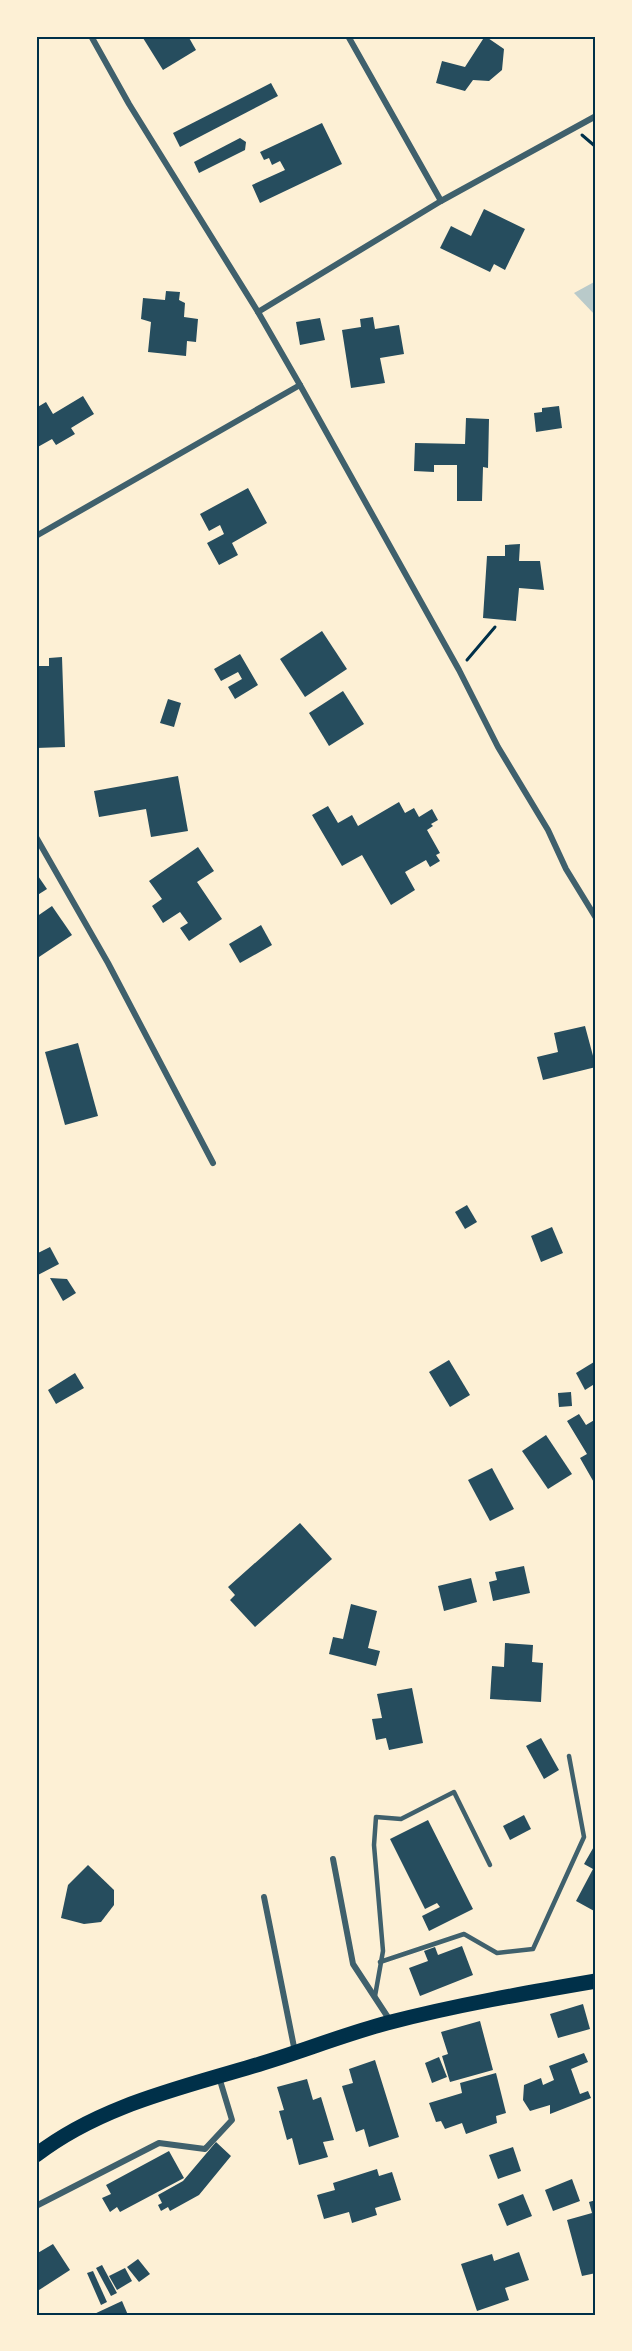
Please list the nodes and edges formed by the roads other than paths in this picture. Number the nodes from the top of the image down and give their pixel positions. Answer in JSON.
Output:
{"nodes":[{"id":1,"x":92,"y":36,"type":"edge"},
{"id":2,"x":348,"y":36,"type":"edge"},
{"id":3,"x":596,"y":116,"type":"edge"},
{"id":4,"x":441,"y":201,"type":"junction"},
{"id":5,"x":258,"y":312,"type":"junction"},
{"id":6,"x":300,"y":385,"type":"junction"},
{"id":7,"x":36,"y":536,"type":"edge"},
{"id":8,"x":36,"y":837,"type":"edge"},
{"id":9,"x":596,"y":918,"type":"edge"},
{"id":10,"x":213,"y":1163,"type":"dead end"},
{"id":11,"x":569,"y":1756,"type":"dead end"},
{"id":12,"x":333,"y":1859,"type":"dead end"},
{"id":13,"x":490,"y":1864,"type":"dead end"},
{"id":14,"x":264,"y":1897,"type":"dead end"},
{"id":15,"x":380,"y":1962,"type":"junction"},
{"id":16,"x":596,"y":1981,"type":"edge"},
{"id":17,"x":375,"y":1996,"type":"junction"},
{"id":18,"x":392,"y":2022,"type":"junction"},
{"id":19,"x":296,"y":2053,"type":"junction"},
{"id":20,"x":218,"y":2076,"type":"junction"},
{"id":21,"x":36,"y":2155,"type":"edge"},
{"id":22,"x":36,"y":2206,"type":"edge"}],
"edges":[{"from":1,"to":5,"type":"street"},
{"from":2,"to":4,"type":"street"},
{"from":3,"to":4,"type":"street"},
{"from":4,"to":5,"type":"street"},
{"from":5,"to":6,"type":"street"},
{"from":6,"to":7,"type":"street"},
{"from":6,"to":9,"type":"street"},
{"from":8,"to":10,"type":"street"},
{"from":11,"to":15,"type":"lane"},
{"from":12,"to":17,"type":"street"},
{"from":13,"to":15,"type":"lane"},
{"from":14,"to":19,"type":"street"},
{"from":15,"to":17,"type":"lane"},
{"from":16,"to":18,"type":"highway"},
{"from":17,"to":18,"type":"street"},
{"from":18,"to":19,"type":"highway"},
{"from":19,"to":20,"type":"highway"},
{"from":20,"to":21,"type":"highway"},
{"from":20,"to":22,"type":"street"}]}
